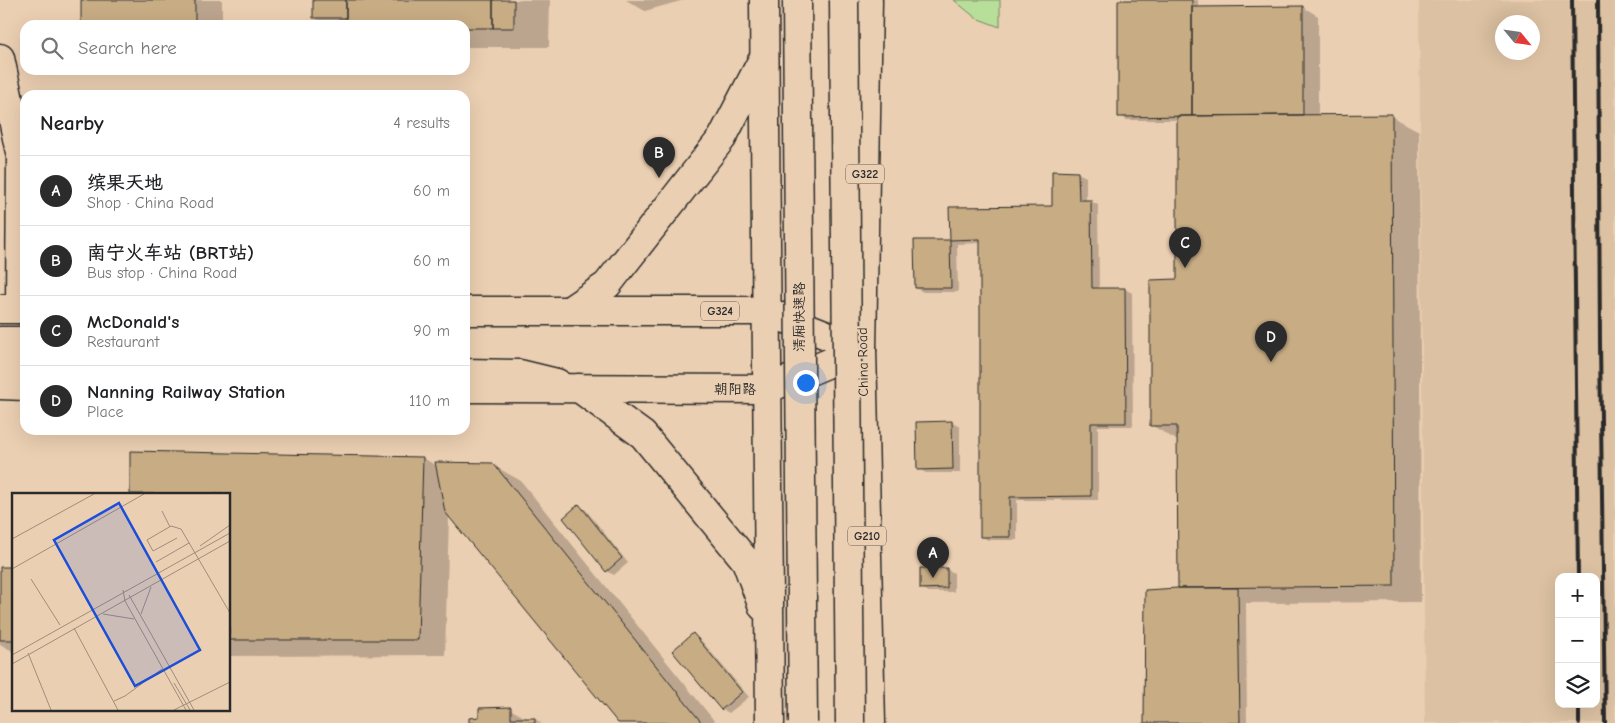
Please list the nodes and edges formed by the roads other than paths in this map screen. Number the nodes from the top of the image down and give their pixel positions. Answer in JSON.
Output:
{"nodes":[{"id":1,"x":764,"y":0,"type":"edge"},
{"id":2,"x":797,"y":0,"type":"edge"},
{"id":3,"x":844,"y":0,"type":"edge"},
{"id":4,"x":868,"y":0,"type":"edge"},
{"id":5,"x":764,"y":57,"type":"junction"},
{"id":6,"x":0,"y":58,"type":"edge"},
{"id":7,"x":20,"y":148,"type":"edge"},
{"id":8,"x":20,"y":200,"type":"edge"},
{"id":9,"x":15,"y":309,"type":"edge"},
{"id":10,"x":570,"y":310,"type":"junction"},
{"id":11,"x":470,"y":311,"type":"edge"},
{"id":12,"x":766,"y":311,"type":"junction"},
{"id":13,"x":0,"y":341,"type":"edge"},
{"id":14,"x":20,"y":341,"type":"edge"},
{"id":15,"x":862,"y":349,"type":"junction"},
{"id":16,"x":0,"y":366,"type":"edge"},
{"id":17,"x":20,"y":366,"type":"edge"},
{"id":18,"x":470,"y":373,"type":"edge"},
{"id":19,"x":0,"y":386,"type":"edge"},
{"id":20,"x":20,"y":386,"type":"edge"},
{"id":21,"x":470,"y":388,"type":"edge"},
{"id":22,"x":579,"y":388,"type":"junction"},
{"id":23,"x":767,"y":389,"type":"junction"},
{"id":24,"x":770,"y":623,"type":"junction"},
{"id":25,"x":770,"y":723,"type":"edge"},
{"id":26,"x":803,"y":723,"type":"edge"},
{"id":27,"x":850,"y":723,"type":"edge"},
{"id":28,"x":871,"y":723,"type":"edge"}],
"edges":[{"from":1,"to":5,"type":"main road"},
{"from":2,"to":26,"type":"main road","name":"清厢快速路","bridge":true},
{"from":3,"to":27,"type":"main road","bridge":true},
{"from":4,"to":15,"type":"main road","name":"China Road","number":"G322"},
{"from":5,"to":10,"type":"main road"},
{"from":5,"to":12,"type":"main road"},
{"from":6,"to":7,"type":"main road"},
{"from":8,"to":9,"type":"main road"},
{"from":10,"to":11,"type":"main road","number":"G324"},
{"from":10,"to":12,"type":"main road","number":"G324"},
{"from":12,"to":15,"type":"main road","number":"G324"},
{"from":12,"to":23,"type":"main road"},
{"from":13,"to":14,"type":"main road"},
{"from":15,"to":23,"type":"main road","name":"朝阳路"},
{"from":15,"to":28,"type":"main road","name":"China Road","number":"G210"},
{"from":16,"to":17,"type":"main road"},
{"from":18,"to":22,"type":"main road"},
{"from":19,"to":20,"type":"main road"},
{"from":21,"to":22,"type":"main road","name":"朝阳路"},
{"from":22,"to":23,"type":"main road","name":"朝阳路"},
{"from":22,"to":24,"type":"main road"},
{"from":23,"to":24,"type":"main road"},
{"from":24,"to":25,"type":"main road"}]}
